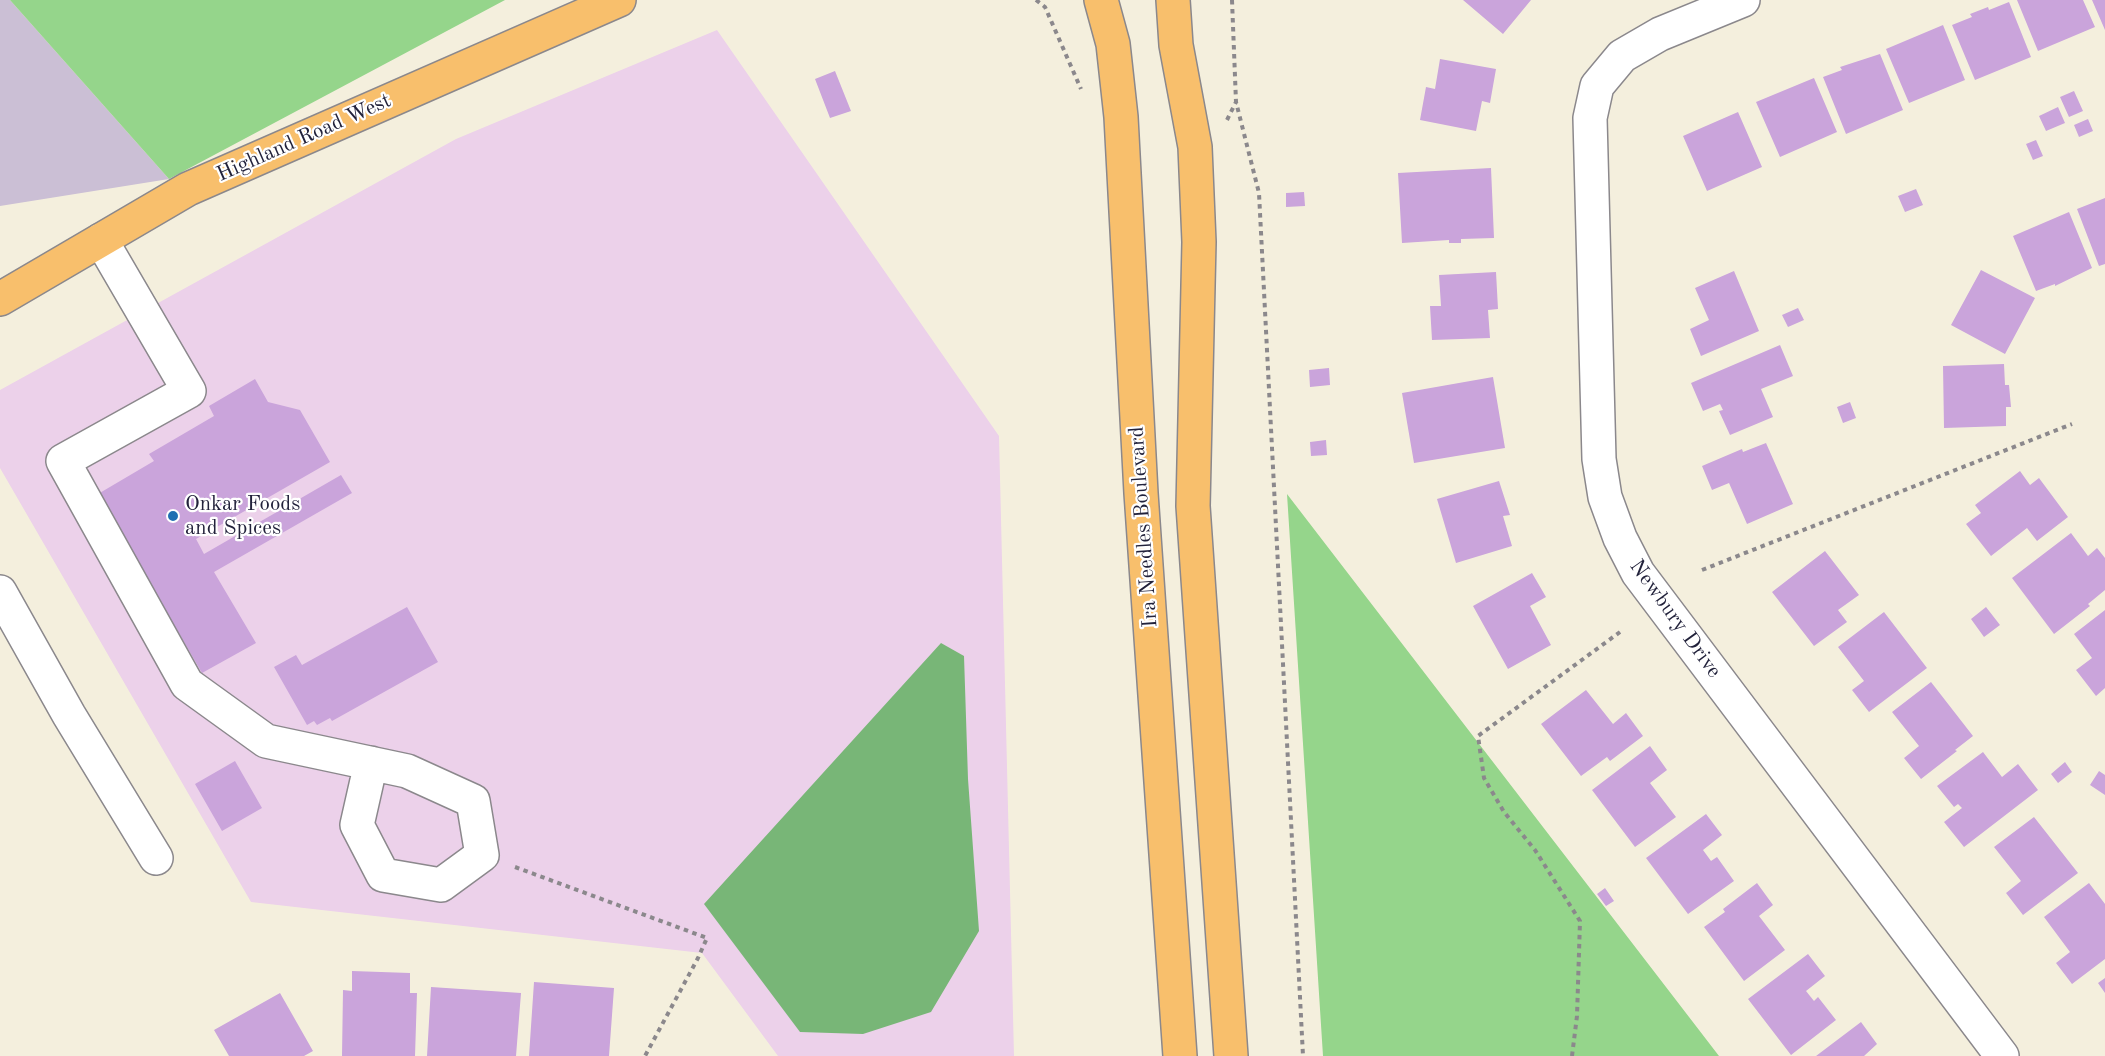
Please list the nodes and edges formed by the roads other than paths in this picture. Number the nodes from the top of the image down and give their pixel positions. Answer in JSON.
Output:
{"nodes":[{"id":1,"x":619,"y":0,"type":"edge"},
{"id":2,"x":1101,"y":0,"type":"edge"},
{"id":3,"x":1173,"y":0,"type":"edge"},
{"id":4,"x":1743,"y":0,"type":"edge"},
{"id":5,"x":101,"y":240,"type":"junction"},
{"id":6,"x":0,"y":299,"type":"edge"},
{"id":7,"x":0,"y":592,"type":"edge"},
{"id":8,"x":371,"y":763,"type":"junction"},
{"id":9,"x":156,"y":858,"type":"dead end"},
{"id":10,"x":1180,"y":1056,"type":"edge"},
{"id":11,"x":1231,"y":1056,"type":"edge"},
{"id":12,"x":2002,"y":1056,"type":"edge"}],
"edges":[{"from":1,"to":5,"type":"main road","name":"Highland Road West"},
{"from":2,"to":10,"type":"main road","name":"Ira Needles Boulevard"},
{"from":3,"to":11,"type":"main road"},
{"from":4,"to":12,"type":"street","name":"Newbury Drive"},
{"from":5,"to":6,"type":"main road","name":"Highland Road West"},
{"from":5,"to":8,"type":"street"},
{"from":7,"to":9,"type":"street"},
{"from":8,"to":8,"type":"street"}]}
